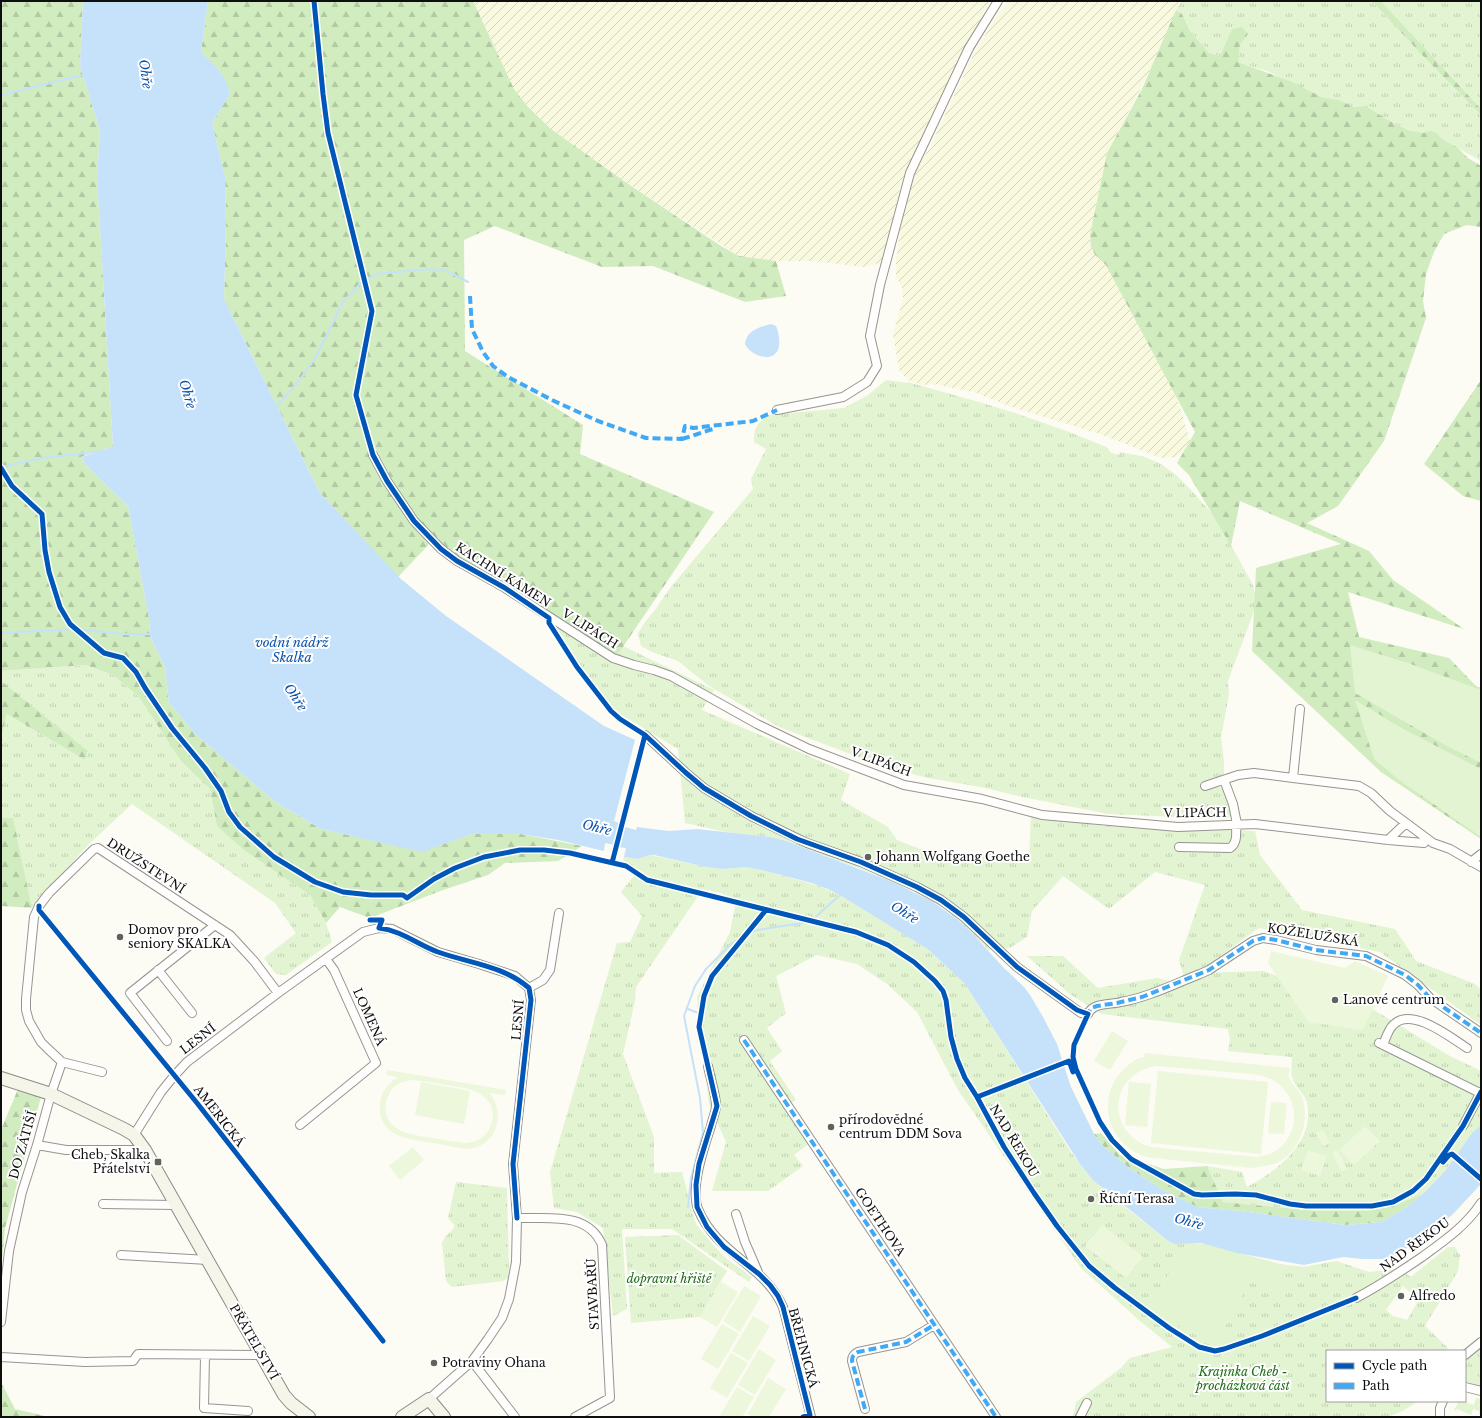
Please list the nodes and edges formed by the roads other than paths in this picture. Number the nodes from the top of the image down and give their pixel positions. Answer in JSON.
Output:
{"nodes":[{"id":1,"x":998,"y":1,"type":"edge"},
{"id":2,"x":777,"y":410,"type":"dead end"},
{"id":3,"x":373,"y":455,"type":"dead end"},
{"id":4,"x":549,"y":618,"type":"joint"},
{"id":5,"x":1300,"y":709,"type":"dead end"},
{"id":6,"x":645,"y":735,"type":"dead end"},
{"id":7,"x":1293,"y":778,"type":"junction"},
{"id":8,"x":1224,"y":780,"type":"junction"},
{"id":9,"x":1205,"y":786,"type":"dead end"},
{"id":10,"x":1406,"y":823,"type":"junction"},
{"id":11,"x":1237,"y":824,"type":"junction"},
{"id":12,"x":1388,"y":840,"type":"junction"},
{"id":13,"x":1424,"y":843,"type":"dead end"},
{"id":14,"x":1179,"y":848,"type":"dead end"},
{"id":15,"x":1481,"y":854,"type":"edge"},
{"id":16,"x":1472,"y":862,"type":"junction"},
{"id":17,"x":1481,"y":867,"type":"edge"},
{"id":18,"x":559,"y":913,"type":"dead end"},
{"id":19,"x":215,"y":925,"type":"junction"},
{"id":20,"x":326,"y":959,"type":"junction"},
{"id":21,"x":158,"y":970,"type":"junction"},
{"id":22,"x":530,"y":988,"type":"junction"},
{"id":23,"x":278,"y":993,"type":"junction"},
{"id":24,"x":192,"y":1013,"type":"dead end"},
{"id":25,"x":1481,"y":1033,"type":"edge"},
{"id":26,"x":744,"y":1040,"type":"dead end"},
{"id":27,"x":167,"y":1041,"type":"dead end"},
{"id":28,"x":1467,"y":1048,"type":"dead end"},
{"id":29,"x":62,"y":1062,"type":"junction"},
{"id":30,"x":708,"y":1066,"type":"dead end"},
{"id":31,"x":102,"y":1072,"type":"dead end"},
{"id":32,"x":1,"y":1078,"type":"edge"},
{"id":33,"x":1480,"y":1092,"type":"edge"},
{"id":34,"x":51,"y":1094,"type":"junction"},
{"id":35,"x":300,"y":1125,"type":"dead end"},
{"id":36,"x":1463,"y":1126,"type":"dead end"},
{"id":37,"x":134,"y":1135,"type":"junction"},
{"id":38,"x":37,"y":1144,"type":"junction"},
{"id":39,"x":145,"y":1150,"type":"junction"},
{"id":40,"x":1481,"y":1203,"type":"edge"},
{"id":41,"x":103,"y":1204,"type":"dead end"},
{"id":42,"x":176,"y":1205,"type":"junction"},
{"id":43,"x":736,"y":1214,"type":"dead end"},
{"id":44,"x":517,"y":1218,"type":"junction"},
{"id":45,"x":121,"y":1255,"type":"dead end"},
{"id":46,"x":208,"y":1260,"type":"junction"},
{"id":47,"x":759,"y":1274,"type":"junction"},
{"id":48,"x":1356,"y":1298,"type":"dead end"},
{"id":49,"x":1,"y":1322,"type":"edge"},
{"id":50,"x":934,"y":1325,"type":"junction"},
{"id":51,"x":1481,"y":1342,"type":"edge"},
{"id":52,"x":1466,"y":1354,"type":"edge"},
{"id":53,"x":261,"y":1355,"type":"junction"},
{"id":54,"x":204,"y":1356,"type":"junction"},
{"id":55,"x":1,"y":1357,"type":"edge"},
{"id":56,"x":472,"y":1361,"type":"junction"},
{"id":57,"x":1466,"y":1387,"type":"edge"},
{"id":58,"x":1481,"y":1391,"type":"edge"},
{"id":59,"x":429,"y":1399,"type":"junction"},
{"id":60,"x":1442,"y":1402,"type":"edge"},
{"id":61,"x":1087,"y":1404,"type":"dead end"},
{"id":62,"x":865,"y":1409,"type":"dead end"},
{"id":63,"x":248,"y":1411,"type":"dead end"},
{"id":64,"x":808,"y":1416,"type":"edge"},
{"id":65,"x":309,"y":1417,"type":"edge"},
{"id":66,"x":402,"y":1417,"type":"edge"},
{"id":67,"x":444,"y":1417,"type":"edge"},
{"id":68,"x":515,"y":1417,"type":"edge"},
{"id":69,"x":575,"y":1417,"type":"edge"},
{"id":70,"x":996,"y":1417,"type":"edge"},
{"id":71,"x":1080,"y":1417,"type":"edge"},
{"id":72,"x":1440,"y":1417,"type":"edge"}],
"edges":[{"from":1,"to":2,"type":"street"},
{"from":3,"to":4,"type":"street","name":"KACHNÍ KÁMEN"},
{"from":4,"to":11,"type":"street","name":"V LIPÁCH"},
{"from":5,"to":7,"type":"street"},
{"from":6,"to":25,"type":"street","name":"KOŽELUŽSKÁ"},
{"from":7,"to":8,"type":"street"},
{"from":7,"to":10,"type":"street"},
{"from":8,"to":9,"type":"street"},
{"from":8,"to":11,"type":"street"},
{"from":10,"to":12,"type":"street"},
{"from":10,"to":16,"type":"street"},
{"from":11,"to":12,"type":"street","name":"V LIPÁCH"},
{"from":11,"to":14,"type":"street","name":"V LIPÁCH"},
{"from":12,"to":13,"type":"street","name":"V LIPÁCH"},
{"from":15,"to":16,"type":"street"},
{"from":16,"to":17,"type":"street"},
{"from":18,"to":22,"type":"street","name":"LESNÍ"},
{"from":19,"to":21,"type":"street","name":"LESNÍ"},
{"from":19,"to":23,"type":"street","name":"DRUŽSTEVNÍ"},
{"from":19,"to":29,"type":"street","name":"DRUŽSTEVNÍ"},
{"from":20,"to":22,"type":"street","name":"LESNÍ"},
{"from":20,"to":23,"type":"street","name":"LESNÍ"},
{"from":20,"to":35,"type":"street","name":"LOMENÁ"},
{"from":21,"to":24,"type":"street","name":"LESNÍ"},
{"from":21,"to":27,"type":"street","name":"LESNÍ"},
{"from":22,"to":44,"type":"street","name":"LESNÍ"},
{"from":23,"to":37,"type":"street","name":"LESNÍ"},
{"from":26,"to":50,"type":"street","name":"GOETHOVA"},
{"from":28,"to":33,"type":"street"},
{"from":29,"to":31,"type":"street","name":"DRUŽSTEVNÍ"},
{"from":29,"to":34,"type":"street"},
{"from":30,"to":47,"type":"street","name":"BŘEHNICKÁ"},
{"from":32,"to":34,"type":"street","name":"PŘÁTELSTVÍ"},
{"from":33,"to":36,"type":"street"},
{"from":34,"to":37,"type":"street","name":"PŘÁTELSTVÍ"},
{"from":34,"to":38,"type":"street","name":"DO ZÁTIŠÍ"},
{"from":37,"to":39,"type":"street","name":"PŘÁTELSTVÍ"},
{"from":38,"to":39,"type":"street"},
{"from":38,"to":49,"type":"street","name":"DO ZÁTIŠÍ"},
{"from":39,"to":42,"type":"street","name":"PŘÁTELSTVÍ"},
{"from":40,"to":48,"type":"street","name":"NAD ŘEKOU"},
{"from":41,"to":42,"type":"street"},
{"from":42,"to":46,"type":"street","name":"PŘÁTELSTVÍ"},
{"from":43,"to":47,"type":"street","name":"BŘEHNICKÁ"},
{"from":44,"to":56,"type":"street","name":"LESNÍ"},
{"from":44,"to":69,"type":"street","name":"STAVBAŘŮ"},
{"from":45,"to":46,"type":"street"},
{"from":46,"to":53,"type":"street","name":"PŘÁTELSTVÍ"},
{"from":47,"to":64,"type":"street","name":"BŘEHNICKÁ"},
{"from":50,"to":62,"type":"street"},
{"from":50,"to":70,"type":"street","name":"GOETHOVA"},
{"from":51,"to":52,"type":"street"},
{"from":53,"to":54,"type":"street"},
{"from":53,"to":65,"type":"street","name":"PŘÁTELSTVÍ"},
{"from":54,"to":55,"type":"street"},
{"from":54,"to":63,"type":"street"},
{"from":56,"to":59,"type":"street","name":"LESNÍ"},
{"from":56,"to":68,"type":"street"},
{"from":57,"to":58,"type":"street"},
{"from":59,"to":66,"type":"street"},
{"from":59,"to":67,"type":"street"},
{"from":60,"to":72,"type":"street"},
{"from":61,"to":71,"type":"street"}]}
